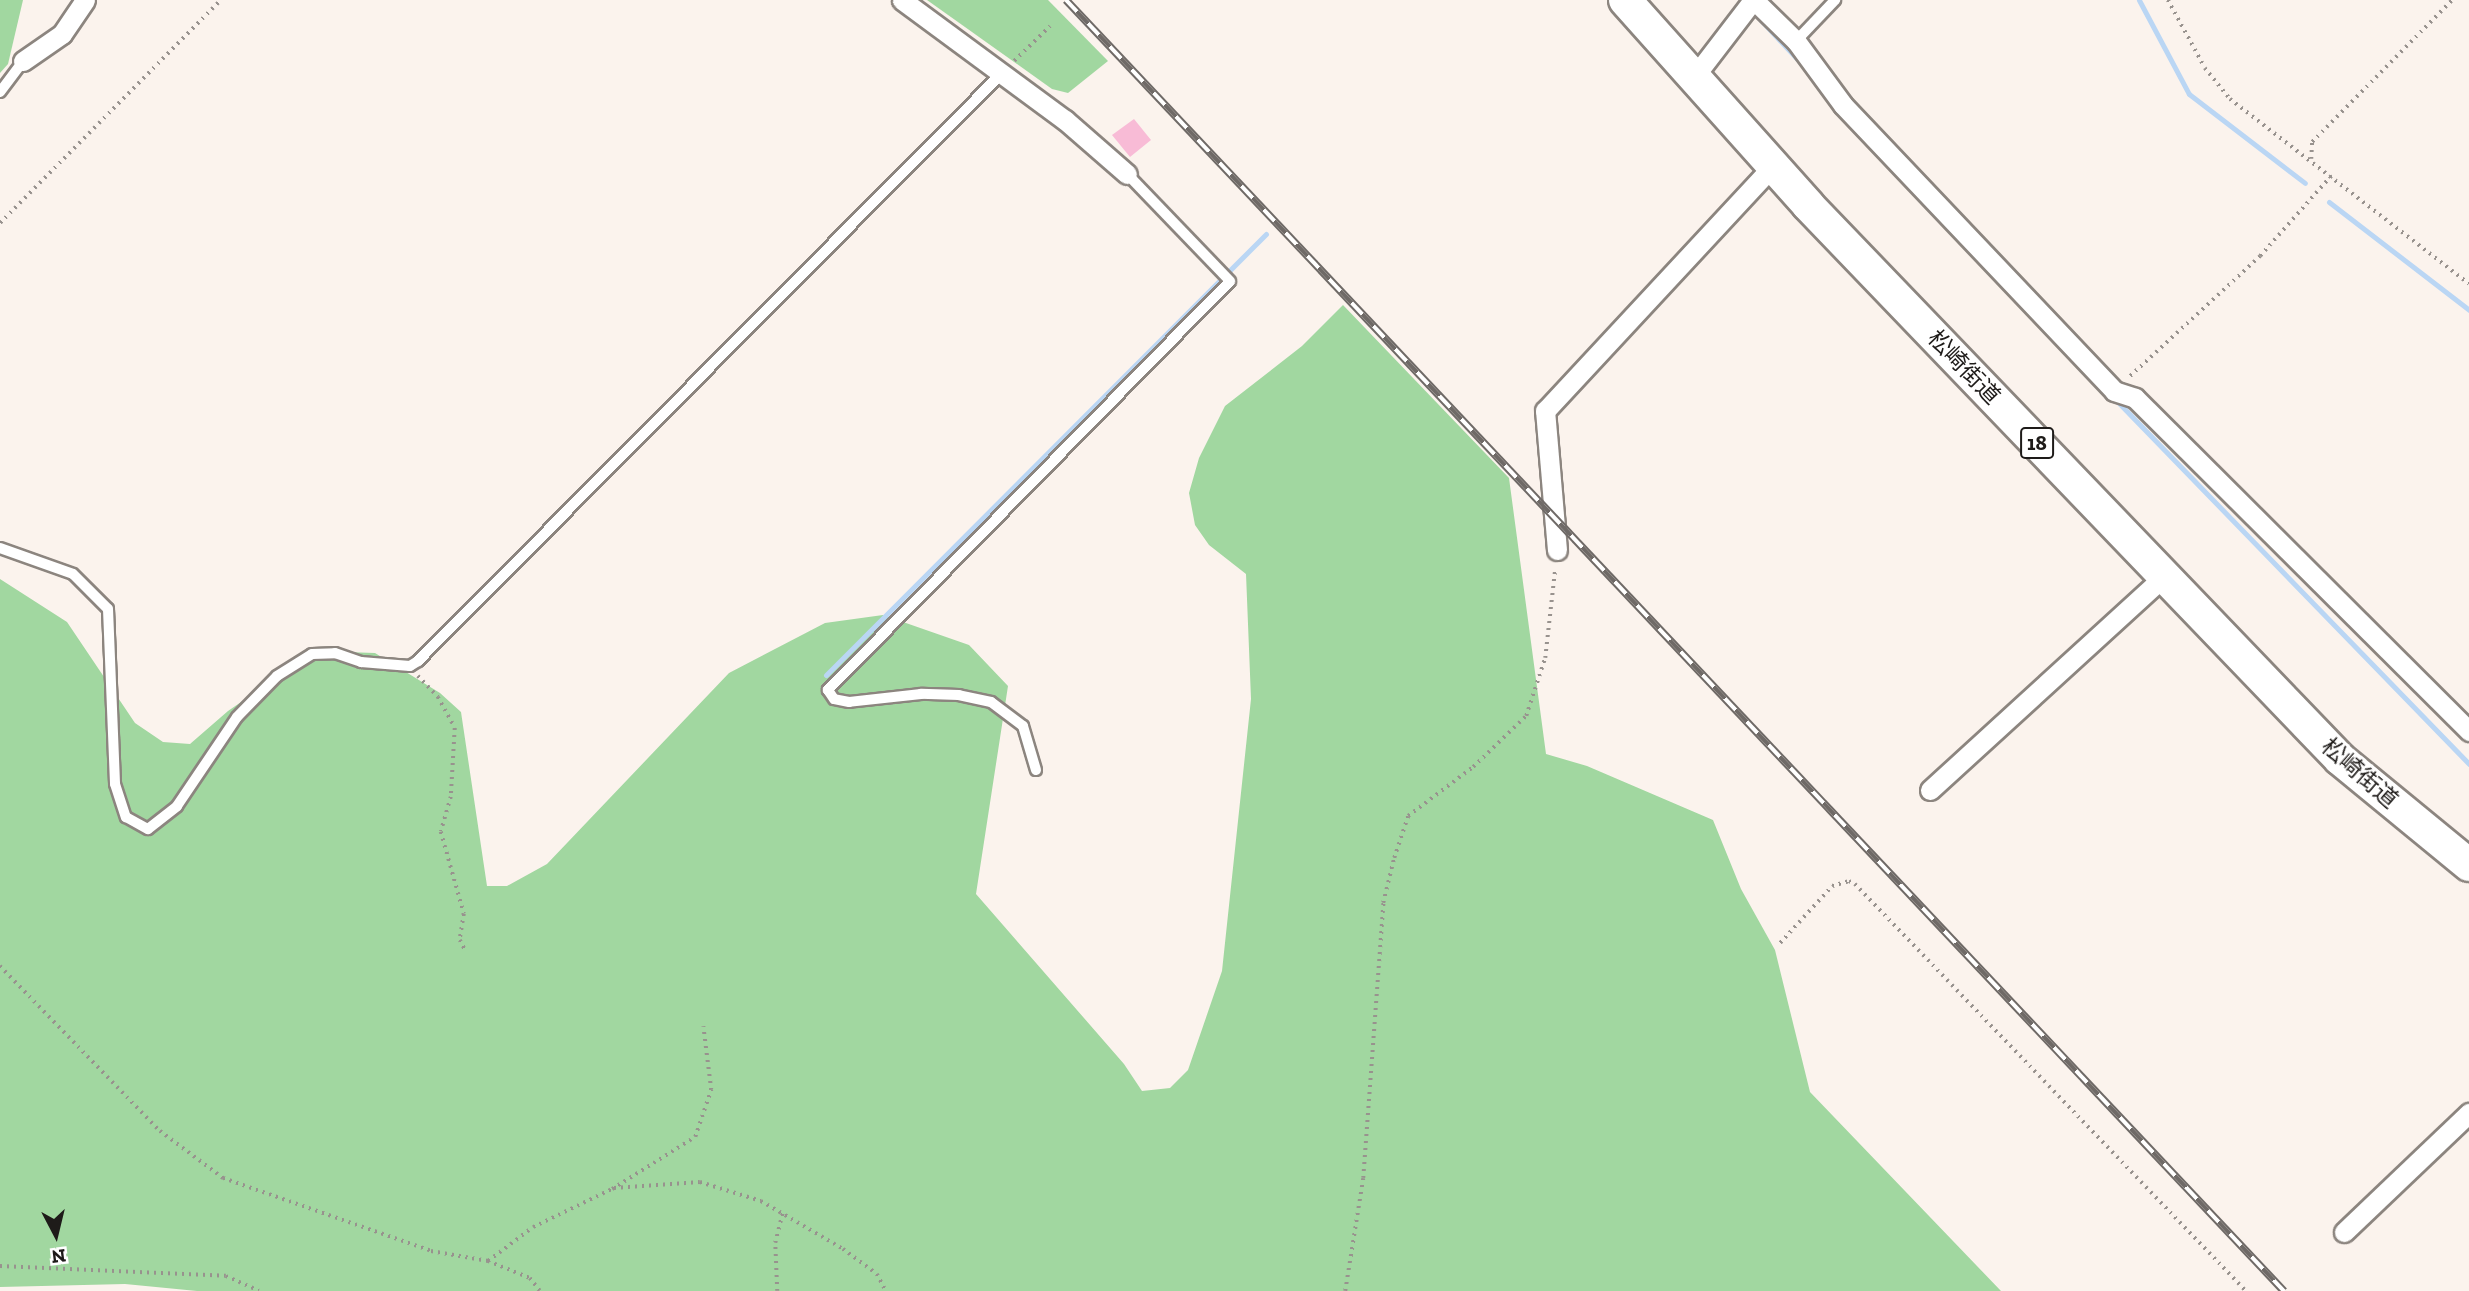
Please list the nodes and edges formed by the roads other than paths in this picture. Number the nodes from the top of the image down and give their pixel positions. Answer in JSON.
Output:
{"nodes":[{"id":1,"x":85,"y":0,"type":"edge"},
{"id":2,"x":902,"y":0,"type":"edge"},
{"id":3,"x":1625,"y":0,"type":"edge"},
{"id":4,"x":1754,"y":0,"type":"edge"},
{"id":5,"x":1835,"y":0,"type":"edge"},
{"id":6,"x":1796,"y":41,"type":"junction"},
{"id":7,"x":23,"y":61,"type":"joint"},
{"id":8,"x":1002,"y":73,"type":"junction"},
{"id":9,"x":1694,"y":77,"type":"junction"},
{"id":10,"x":0,"y":92,"type":"edge"},
{"id":11,"x":1773,"y":166,"type":"junction"},
{"id":12,"x":1127,"y":174,"type":"joint"},
{"id":13,"x":0,"y":548,"type":"edge"},
{"id":14,"x":1557,"y":550,"type":"road end"},
{"id":15,"x":2164,"y":576,"type":"junction"},
{"id":16,"x":2469,"y":731,"type":"edge"},
{"id":17,"x":1036,"y":770,"type":"dead end"},
{"id":18,"x":1930,"y":790,"type":"dead end"},
{"id":19,"x":2469,"y":865,"type":"edge"},
{"id":20,"x":2469,"y":1113,"type":"edge"},
{"id":21,"x":2344,"y":1232,"type":"dead end"}],
"edges":[{"from":1,"to":7,"type":"street"},
{"from":2,"to":8,"type":"street"},
{"from":3,"to":9,"type":"main road","name":"松崎街道","number":"18"},
{"from":4,"to":6,"type":"street"},
{"from":4,"to":9,"type":"street"},
{"from":5,"to":6,"type":"lane"},
{"from":6,"to":16,"type":"street"},
{"from":7,"to":10,"type":"lane"},
{"from":8,"to":12,"type":"street"},
{"from":8,"to":13,"type":"lane"},
{"from":9,"to":11,"type":"main road","name":"松崎街道","number":"18"},
{"from":11,"to":14,"type":"street"},
{"from":11,"to":15,"type":"main road","name":"松崎街道","number":"18"},
{"from":12,"to":17,"type":"lane"},
{"from":15,"to":18,"type":"street"},
{"from":15,"to":19,"type":"main road","name":"松崎街道","number":"18"},
{"from":20,"to":21,"type":"street"}]}
